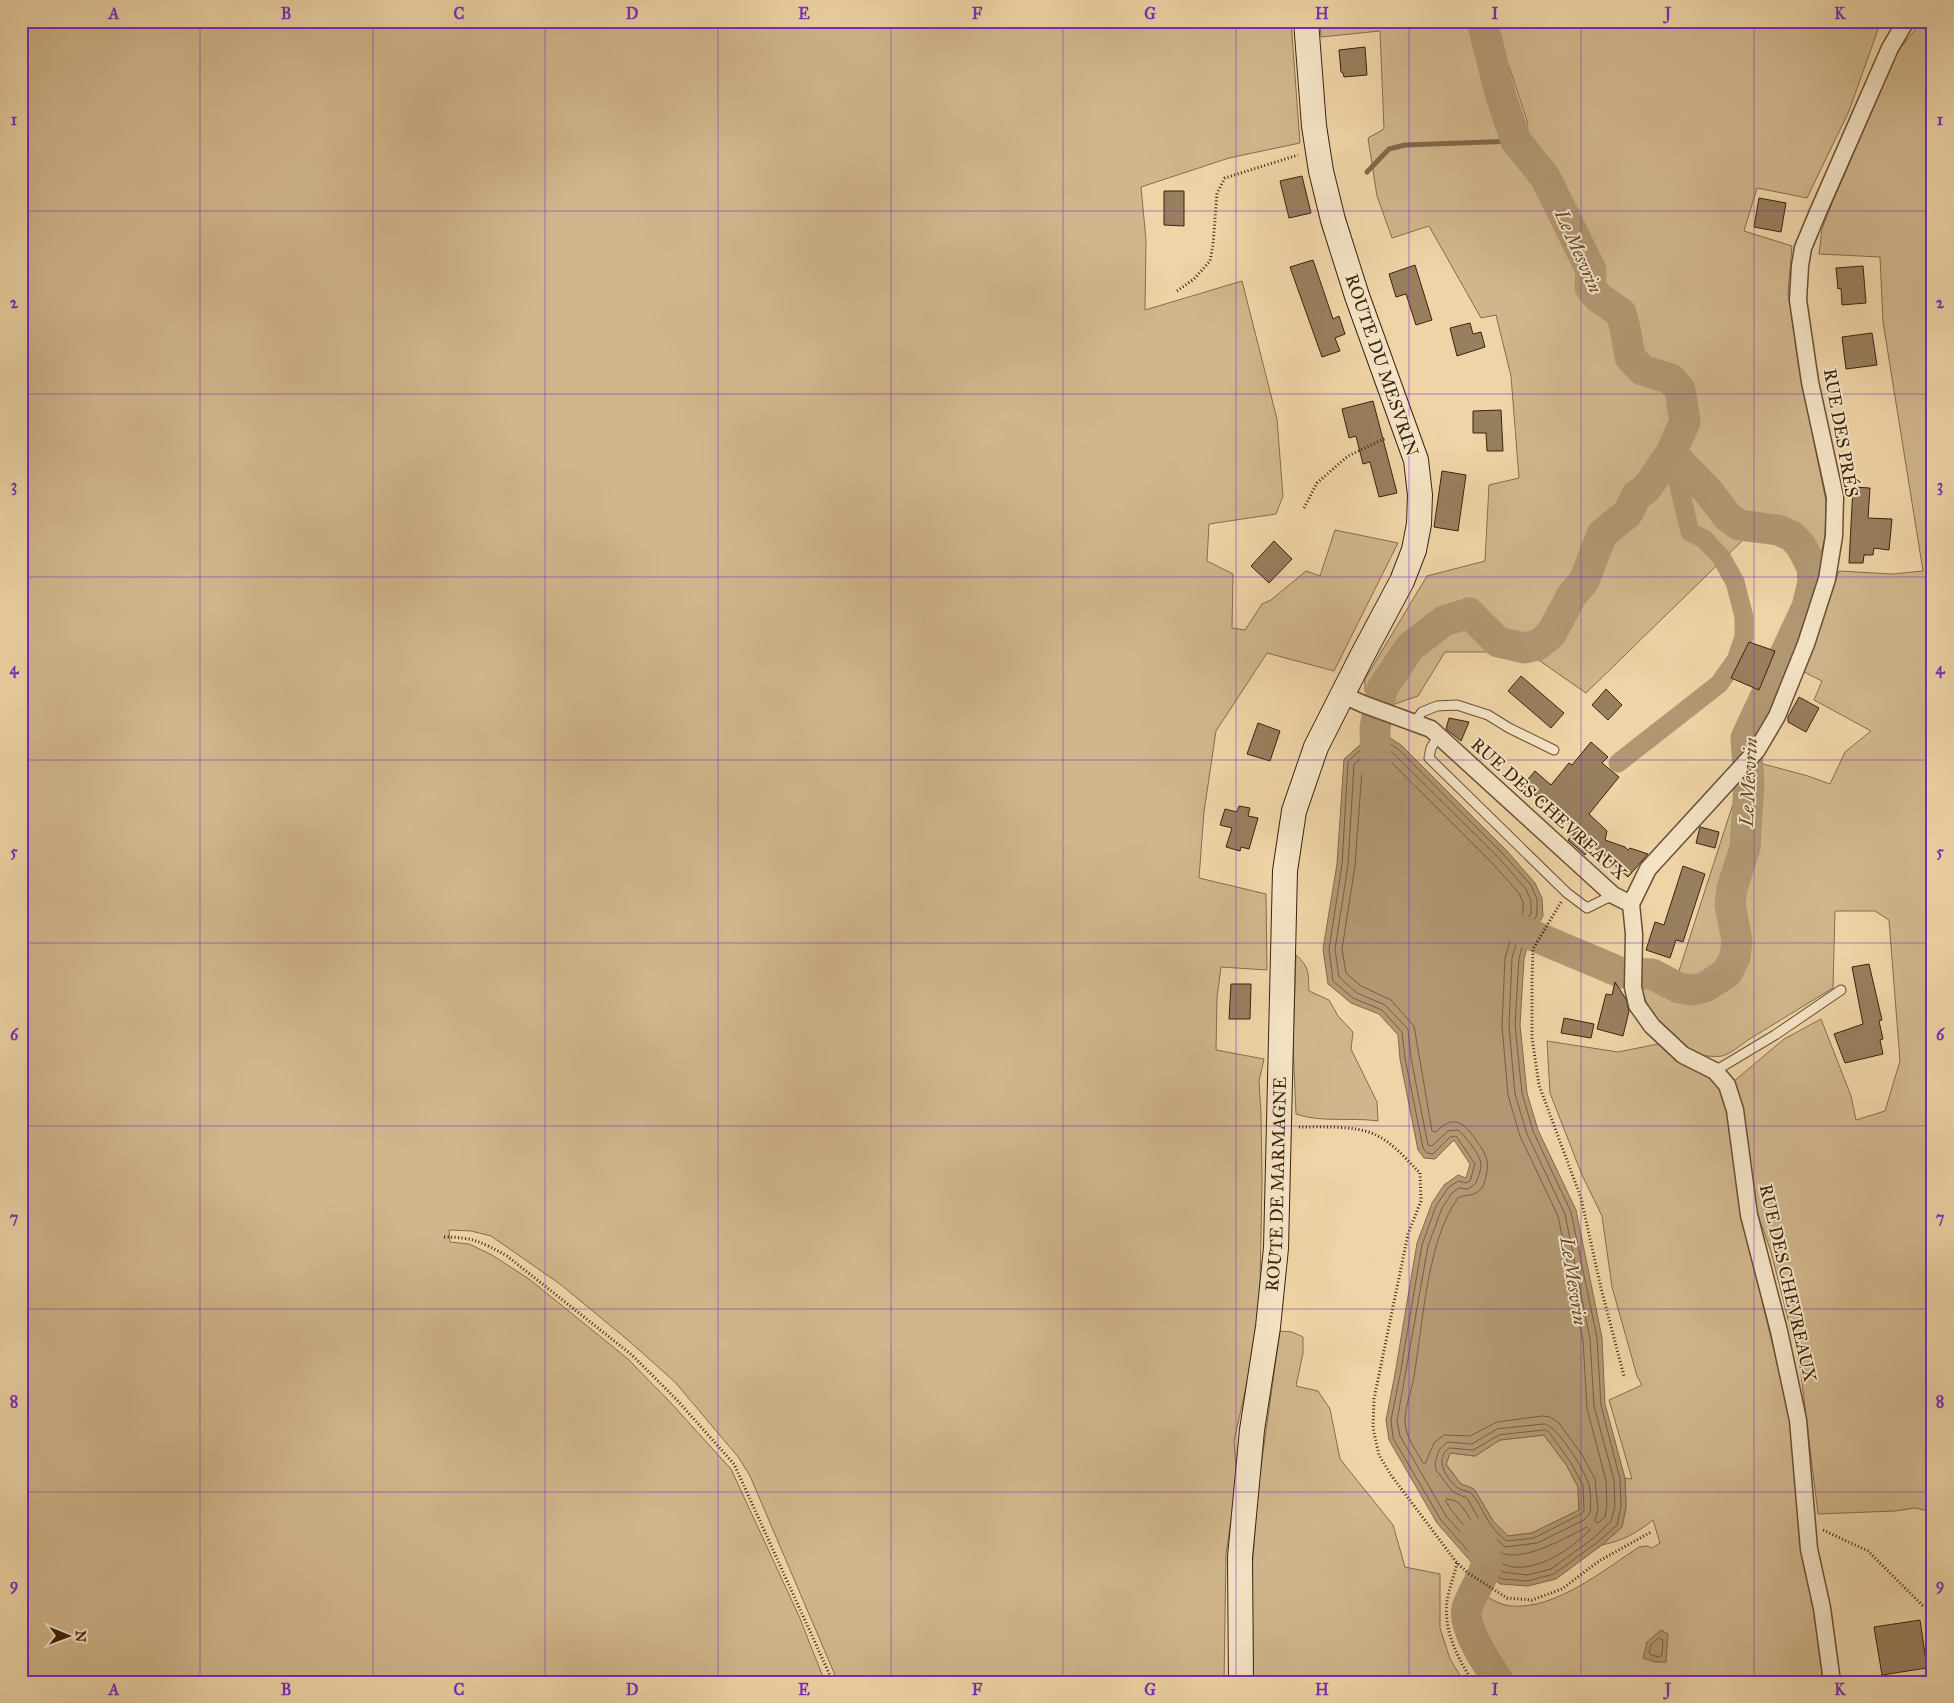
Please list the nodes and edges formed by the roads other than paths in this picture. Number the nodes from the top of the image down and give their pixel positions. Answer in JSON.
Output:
{"nodes":[{"id":1,"x":1306,"y":21,"type":"edge"},
{"id":2,"x":1906,"y":21,"type":"edge"},
{"id":3,"x":1353,"y":700,"type":"junction"},
{"id":4,"x":1415,"y":722,"type":"junction"},
{"id":5,"x":1438,"y":736,"type":"junction"},
{"id":6,"x":1554,"y":750,"type":"dead end"},
{"id":7,"x":1613,"y":895,"type":"junction"},
{"id":8,"x":1631,"y":904,"type":"junction"},
{"id":9,"x":1841,"y":990,"type":"dead end"},
{"id":10,"x":1715,"y":1071,"type":"junction"},
{"id":11,"x":1241,"y":1682,"type":"edge"},
{"id":12,"x":1832,"y":1682,"type":"edge"}],
"edges":[{"from":1,"to":3,"type":"main road","name":"ROUTE DU MESVRIN"},
{"from":2,"to":8,"type":"street","name":"RUE DES PRÉS"},
{"from":3,"to":4,"type":"street","name":"RUE DES CHEVREAUX"},
{"from":3,"to":11,"type":"main road","name":"ROUTE DE MARMAGNE"},
{"from":4,"to":5,"type":"street","name":"RUE DES CHEVREAUX"},
{"from":4,"to":6,"type":"lane"},
{"from":5,"to":7,"type":"street","name":"RUE DES CHEVREAUX"},
{"from":5,"to":7,"type":"lane"},
{"from":7,"to":8,"type":"street","name":"RUE DES CHEVREAUX"},
{"from":8,"to":10,"type":"street","name":"RUE DES CHEVREAUX"},
{"from":9,"to":10,"type":"lane"},
{"from":10,"to":12,"type":"street","name":"RUE DES CHEVREAUX"}]}
